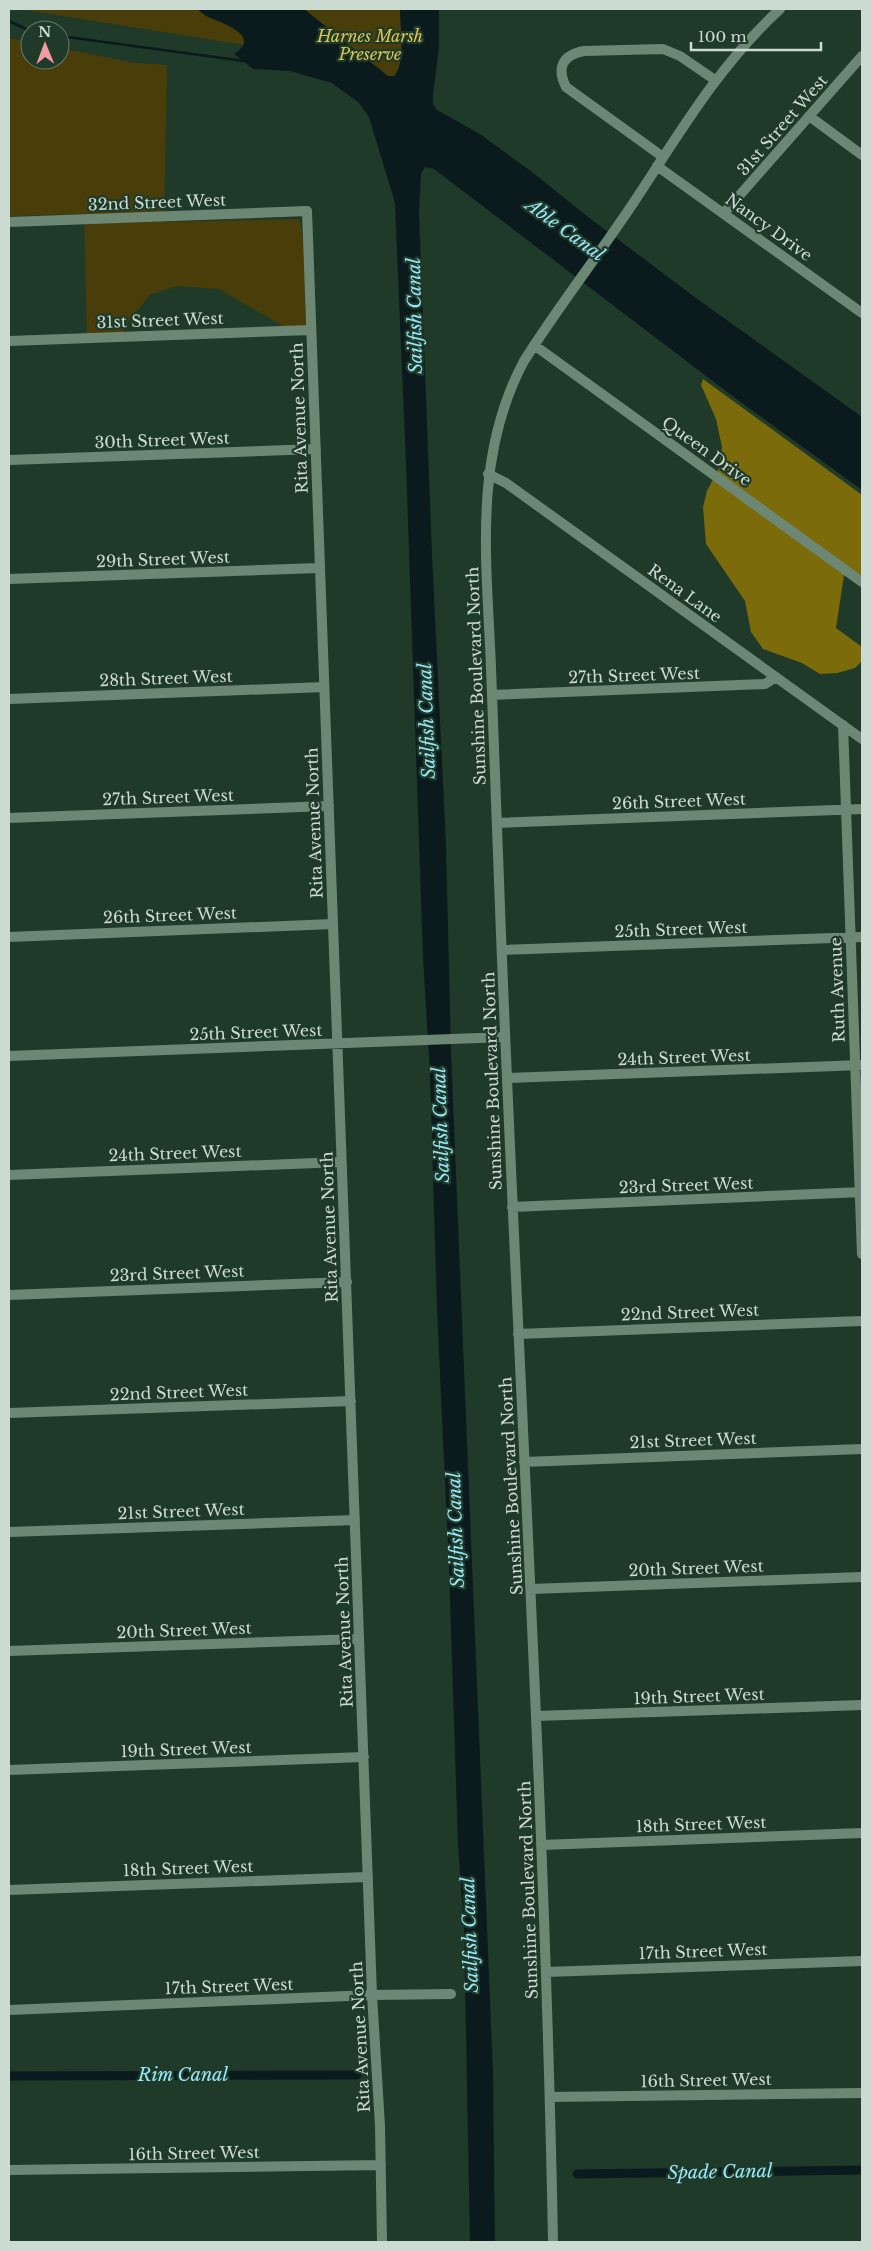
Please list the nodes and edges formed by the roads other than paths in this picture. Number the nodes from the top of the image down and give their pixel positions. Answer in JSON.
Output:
{"nodes":[{"id":1,"x":780,"y":9,"type":"edge"},
{"id":2,"x":862,"y":56,"type":"edge"},
{"id":3,"x":714,"y":80,"type":"junction"},
{"id":4,"x":809,"y":116,"type":"junction"},
{"id":5,"x":862,"y":156,"type":"edge"},
{"id":6,"x":660,"y":161,"type":"junction"},
{"id":7,"x":307,"y":211,"type":"joint"},
{"id":8,"x":724,"y":213,"type":"junction"},
{"id":9,"x":9,"y":222,"type":"edge"},
{"id":10,"x":862,"y":313,"type":"edge"},
{"id":11,"x":311,"y":330,"type":"junction"},
{"id":12,"x":9,"y":341,"type":"edge"},
{"id":13,"x":534,"y":345,"type":"junction"},
{"id":14,"x":316,"y":449,"type":"junction"},
{"id":15,"x":9,"y":460,"type":"edge"},
{"id":16,"x":488,"y":474,"type":"junction"},
{"id":17,"x":319,"y":568,"type":"junction"},
{"id":18,"x":9,"y":579,"type":"edge"},
{"id":19,"x":862,"y":582,"type":"edge"},
{"id":20,"x":776,"y":677,"type":"junction"},
{"id":21,"x":324,"y":687,"type":"junction"},
{"id":22,"x":492,"y":695,"type":"junction"},
{"id":23,"x":9,"y":699,"type":"edge"},
{"id":24,"x":843,"y":726,"type":"junction"},
{"id":25,"x":862,"y":740,"type":"edge"},
{"id":26,"x":328,"y":806,"type":"junction"},
{"id":27,"x":845,"y":809,"type":"junction"},
{"id":28,"x":862,"y":809,"type":"edge"},
{"id":29,"x":9,"y":818,"type":"edge"},
{"id":30,"x":497,"y":823,"type":"junction"},
{"id":31,"x":333,"y":924,"type":"junction"},
{"id":32,"x":9,"y":937,"type":"edge"},
{"id":33,"x":850,"y":937,"type":"junction"},
{"id":34,"x":862,"y":937,"type":"edge"},
{"id":35,"x":502,"y":950,"type":"junction"},
{"id":36,"x":505,"y":1037,"type":"junction"},
{"id":37,"x":337,"y":1044,"type":"junction"},
{"id":38,"x":9,"y":1056,"type":"edge"},
{"id":39,"x":859,"y":1065,"type":"edge"},
{"id":40,"x":507,"y":1078,"type":"junction"},
{"id":41,"x":342,"y":1162,"type":"junction"},
{"id":42,"x":9,"y":1175,"type":"edge"},
{"id":43,"x":861,"y":1193,"type":"edge"},
{"id":44,"x":512,"y":1207,"type":"junction"},
{"id":45,"x":862,"y":1254,"type":"edge"},
{"id":46,"x":346,"y":1282,"type":"junction"},
{"id":47,"x":9,"y":1294,"type":"edge"},
{"id":48,"x":862,"y":1321,"type":"edge"},
{"id":49,"x":518,"y":1334,"type":"junction"},
{"id":50,"x":351,"y":1400,"type":"junction"},
{"id":51,"x":9,"y":1414,"type":"edge"},
{"id":52,"x":862,"y":1449,"type":"edge"},
{"id":53,"x":524,"y":1462,"type":"junction"},
{"id":54,"x":355,"y":1520,"type":"junction"},
{"id":55,"x":9,"y":1532,"type":"edge"},
{"id":56,"x":862,"y":1577,"type":"edge"},
{"id":57,"x":531,"y":1589,"type":"junction"},
{"id":58,"x":359,"y":1639,"type":"junction"},
{"id":59,"x":9,"y":1651,"type":"edge"},
{"id":60,"x":862,"y":1705,"type":"edge"},
{"id":61,"x":536,"y":1716,"type":"junction"},
{"id":62,"x":364,"y":1757,"type":"junction"},
{"id":63,"x":9,"y":1770,"type":"edge"},
{"id":64,"x":862,"y":1833,"type":"edge"},
{"id":65,"x":541,"y":1845,"type":"junction"},
{"id":66,"x":368,"y":1876,"type":"junction"},
{"id":67,"x":9,"y":1890,"type":"edge"},
{"id":68,"x":862,"y":1961,"type":"edge"},
{"id":69,"x":546,"y":1972,"type":"junction"},
{"id":70,"x":451,"y":1994,"type":"dead end"},
{"id":71,"x":372,"y":1995,"type":"junction"},
{"id":72,"x":9,"y":2010,"type":"edge"},
{"id":73,"x":862,"y":2093,"type":"edge"},
{"id":74,"x":550,"y":2097,"type":"junction"},
{"id":75,"x":380,"y":2164,"type":"junction"},
{"id":76,"x":9,"y":2170,"type":"edge"},
{"id":77,"x":382,"y":2242,"type":"edge"},
{"id":78,"x":553,"y":2242,"type":"edge"}],
"edges":[{"from":1,"to":3,"type":"street","name":"Sunshine Boulevard North"},
{"from":2,"to":4,"type":"street","name":"31st Street West"},
{"from":3,"to":6,"type":"street","name":"Sunshine Boulevard North"},
{"from":3,"to":6,"type":"street","name":"Nancy Drive"},
{"from":4,"to":5,"type":"street"},
{"from":4,"to":8,"type":"street","name":"31st Street West"},
{"from":6,"to":8,"type":"street","name":"Nancy Drive"},
{"from":6,"to":13,"type":"street","name":"Sunshine Boulevard North"},
{"from":7,"to":9,"type":"street","name":"32nd Street West"},
{"from":7,"to":11,"type":"street","name":"Rita Avenue North"},
{"from":8,"to":10,"type":"street","name":"Nancy Drive"},
{"from":11,"to":12,"type":"street","name":"31st Street West"},
{"from":11,"to":14,"type":"street","name":"Rita Avenue North"},
{"from":13,"to":16,"type":"street","name":"Sunshine Boulevard North"},
{"from":13,"to":19,"type":"street","name":"Queen Drive"},
{"from":14,"to":15,"type":"street","name":"30th Street West"},
{"from":14,"to":17,"type":"street","name":"Rita Avenue North"},
{"from":16,"to":20,"type":"street","name":"Rena Lane"},
{"from":16,"to":22,"type":"street","name":"Sunshine Boulevard North"},
{"from":17,"to":18,"type":"street","name":"29th Street West"},
{"from":17,"to":21,"type":"street","name":"Rita Avenue North"},
{"from":20,"to":22,"type":"street","name":"27th Street West"},
{"from":20,"to":24,"type":"street","name":"Rena Lane"},
{"from":21,"to":23,"type":"street","name":"28th Street West"},
{"from":21,"to":26,"type":"street","name":"Rita Avenue North"},
{"from":22,"to":30,"type":"street","name":"Sunshine Boulevard North"},
{"from":24,"to":25,"type":"street","name":"Rena Lane"},
{"from":24,"to":27,"type":"street","name":"Ruth Avenue"},
{"from":26,"to":29,"type":"street","name":"27th Street West"},
{"from":26,"to":31,"type":"street","name":"Rita Avenue North"},
{"from":27,"to":28,"type":"street","name":"26th Street West"},
{"from":27,"to":30,"type":"street","name":"26th Street West"},
{"from":27,"to":33,"type":"street","name":"Ruth Avenue"},
{"from":30,"to":35,"type":"street","name":"Sunshine Boulevard North"},
{"from":31,"to":32,"type":"street","name":"26th Street West"},
{"from":31,"to":37,"type":"street","name":"Rita Avenue North"},
{"from":33,"to":34,"type":"street","name":"25th Street West"},
{"from":33,"to":35,"type":"street","name":"25th Street West"},
{"from":33,"to":39,"type":"street","name":"Ruth Avenue"},
{"from":35,"to":36,"type":"street","name":"Sunshine Boulevard North"},
{"from":36,"to":37,"type":"street","name":"25th Street West"},
{"from":36,"to":40,"type":"street","name":"Sunshine Boulevard North"},
{"from":37,"to":38,"type":"street","name":"25th Street West"},
{"from":37,"to":41,"type":"street","name":"Rita Avenue North"},
{"from":39,"to":40,"type":"street","name":"24th Street West"},
{"from":39,"to":43,"type":"street","name":"Ruth Avenue"},
{"from":40,"to":44,"type":"street","name":"Sunshine Boulevard North"},
{"from":41,"to":42,"type":"street","name":"24th Street West"},
{"from":41,"to":46,"type":"street","name":"Rita Avenue North"},
{"from":43,"to":44,"type":"street","name":"23rd Street West"},
{"from":43,"to":45,"type":"street","name":"Ruth Avenue"},
{"from":44,"to":49,"type":"street","name":"Sunshine Boulevard North"},
{"from":46,"to":47,"type":"street","name":"23rd Street West"},
{"from":46,"to":50,"type":"street","name":"Rita Avenue North"},
{"from":48,"to":49,"type":"street","name":"22nd Street West"},
{"from":49,"to":53,"type":"street","name":"Sunshine Boulevard North"},
{"from":50,"to":51,"type":"street","name":"22nd Street West"},
{"from":50,"to":54,"type":"street","name":"Rita Avenue North"},
{"from":52,"to":53,"type":"street","name":"21st Street West"},
{"from":53,"to":57,"type":"street","name":"Sunshine Boulevard North"},
{"from":54,"to":55,"type":"street","name":"21st Street West"},
{"from":54,"to":58,"type":"street","name":"Rita Avenue North"},
{"from":56,"to":57,"type":"street","name":"20th Street West"},
{"from":57,"to":61,"type":"street","name":"Sunshine Boulevard North"},
{"from":58,"to":59,"type":"street","name":"20th Street West"},
{"from":58,"to":62,"type":"street","name":"Rita Avenue North"},
{"from":60,"to":61,"type":"street","name":"19th Street West"},
{"from":61,"to":65,"type":"street","name":"Sunshine Boulevard North"},
{"from":62,"to":63,"type":"street","name":"19th Street West"},
{"from":62,"to":66,"type":"street","name":"Rita Avenue North"},
{"from":64,"to":65,"type":"street","name":"18th Street West"},
{"from":65,"to":69,"type":"street","name":"Sunshine Boulevard North"},
{"from":66,"to":67,"type":"street","name":"18th Street West"},
{"from":66,"to":71,"type":"street","name":"Rita Avenue North"},
{"from":68,"to":69,"type":"street","name":"17th Street West"},
{"from":69,"to":74,"type":"street","name":"Sunshine Boulevard North"},
{"from":70,"to":71,"type":"street","name":"17th Street West"},
{"from":71,"to":72,"type":"street","name":"17th Street West"},
{"from":71,"to":75,"type":"street","name":"Rita Avenue North"},
{"from":73,"to":74,"type":"street","name":"16th Street West"},
{"from":74,"to":78,"type":"street","name":"Sunshine Boulevard North"},
{"from":75,"to":76,"type":"street","name":"16th Street West"},
{"from":75,"to":77,"type":"street","name":"Rita Avenue North"}]}
